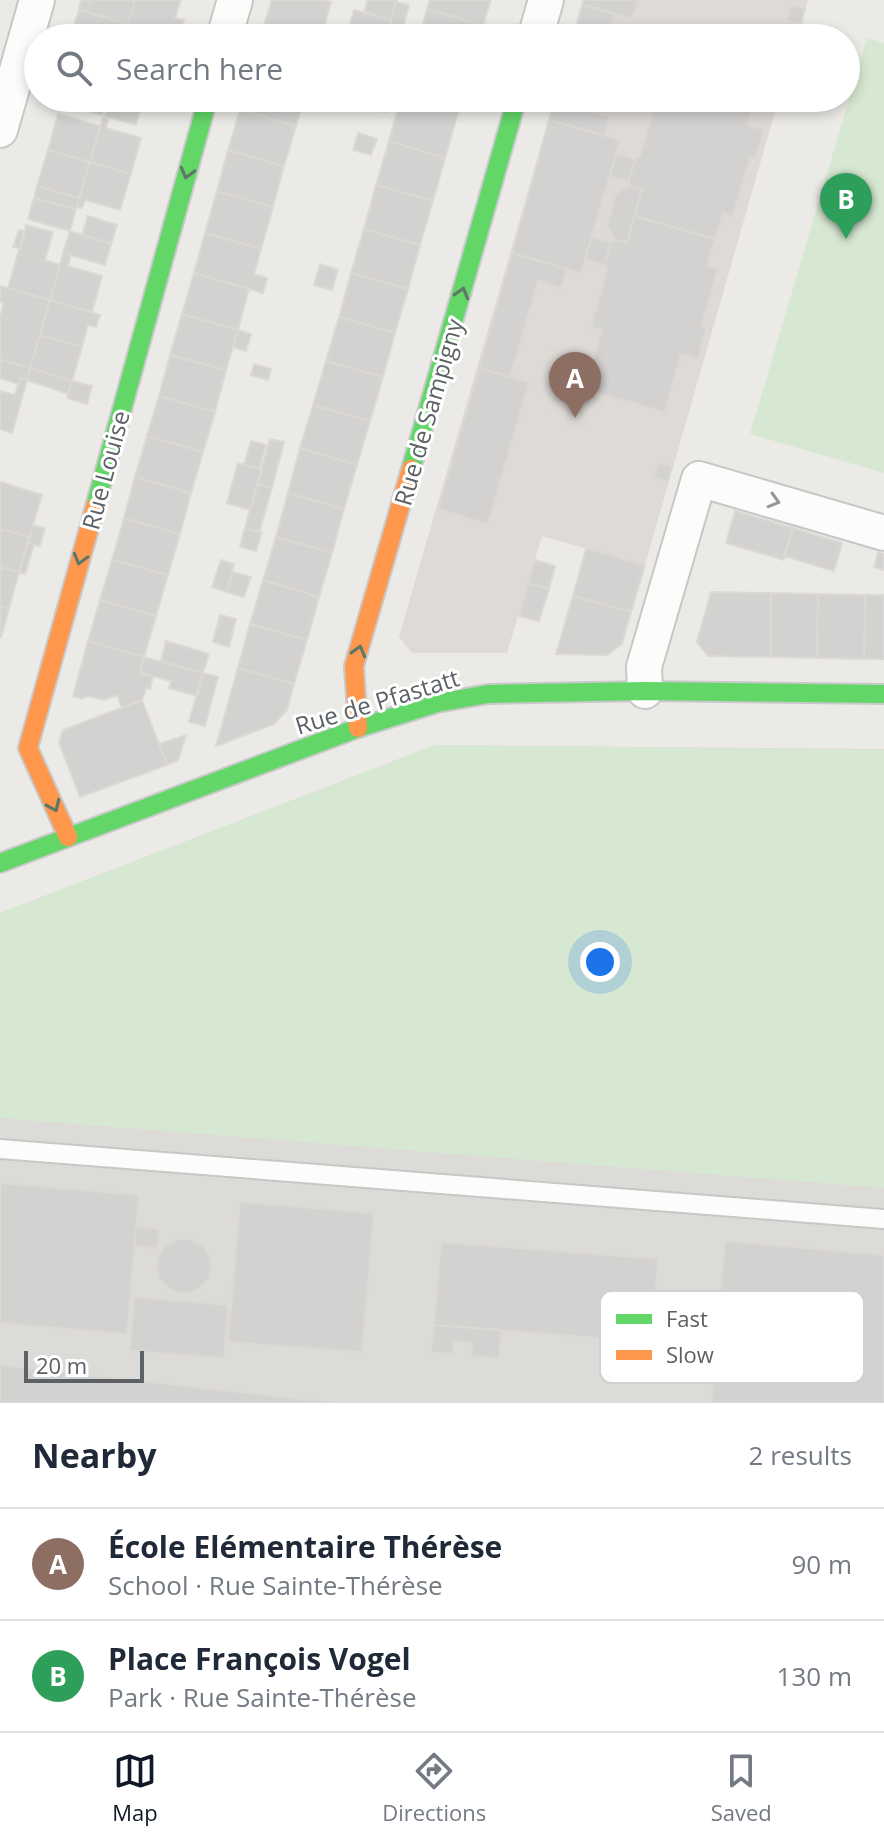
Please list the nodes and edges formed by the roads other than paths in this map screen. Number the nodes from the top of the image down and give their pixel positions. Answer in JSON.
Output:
{"nodes":[{"id":1,"x":37,"y":0,"type":"edge"},
{"id":2,"x":235,"y":0,"type":"edge"},
{"id":3,"x":546,"y":0,"type":"edge"},
{"id":4,"x":30,"y":24,"type":"edge"},
{"id":5,"x":228,"y":24,"type":"edge"},
{"id":6,"x":539,"y":24,"type":"edge"},
{"id":7,"x":24,"y":46,"type":"edge"},
{"id":8,"x":204,"y":112,"type":"edge"},
{"id":9,"x":513,"y":112,"type":"edge"},
{"id":10,"x":0,"y":130,"type":"edge"},
{"id":11,"x":884,"y":533,"type":"edge"},
{"id":12,"x":645,"y":691,"type":"junction"},
{"id":13,"x":884,"y":694,"type":"edge"},
{"id":14,"x":358,"y":728,"type":"junction"},
{"id":15,"x":68,"y":837,"type":"junction"},
{"id":16,"x":0,"y":863,"type":"edge"},
{"id":17,"x":0,"y":1149,"type":"edge"},
{"id":18,"x":884,"y":1219,"type":"edge"}],
"edges":[{"from":1,"to":4,"type":"street"},
{"from":2,"to":5,"type":"street"},
{"from":3,"to":6,"type":"street"},
{"from":7,"to":10,"type":"street"},
{"from":8,"to":15,"type":"street","name":"Rue Louise","one_way":true},
{"from":14,"to":9,"type":"street","name":"Rue de Sampigny","one_way":true},
{"from":12,"to":11,"type":"street","one_way":true},
{"from":12,"to":13,"type":"street","name":"Rue de Pfastatt"},
{"from":12,"to":14,"type":"street","name":"Rue de Pfastatt"},
{"from":14,"to":15,"type":"street","name":"Rue de Pfastatt"},
{"from":15,"to":16,"type":"street","name":"Rue de Pfastatt"},
{"from":17,"to":18,"type":"lane"}]}
